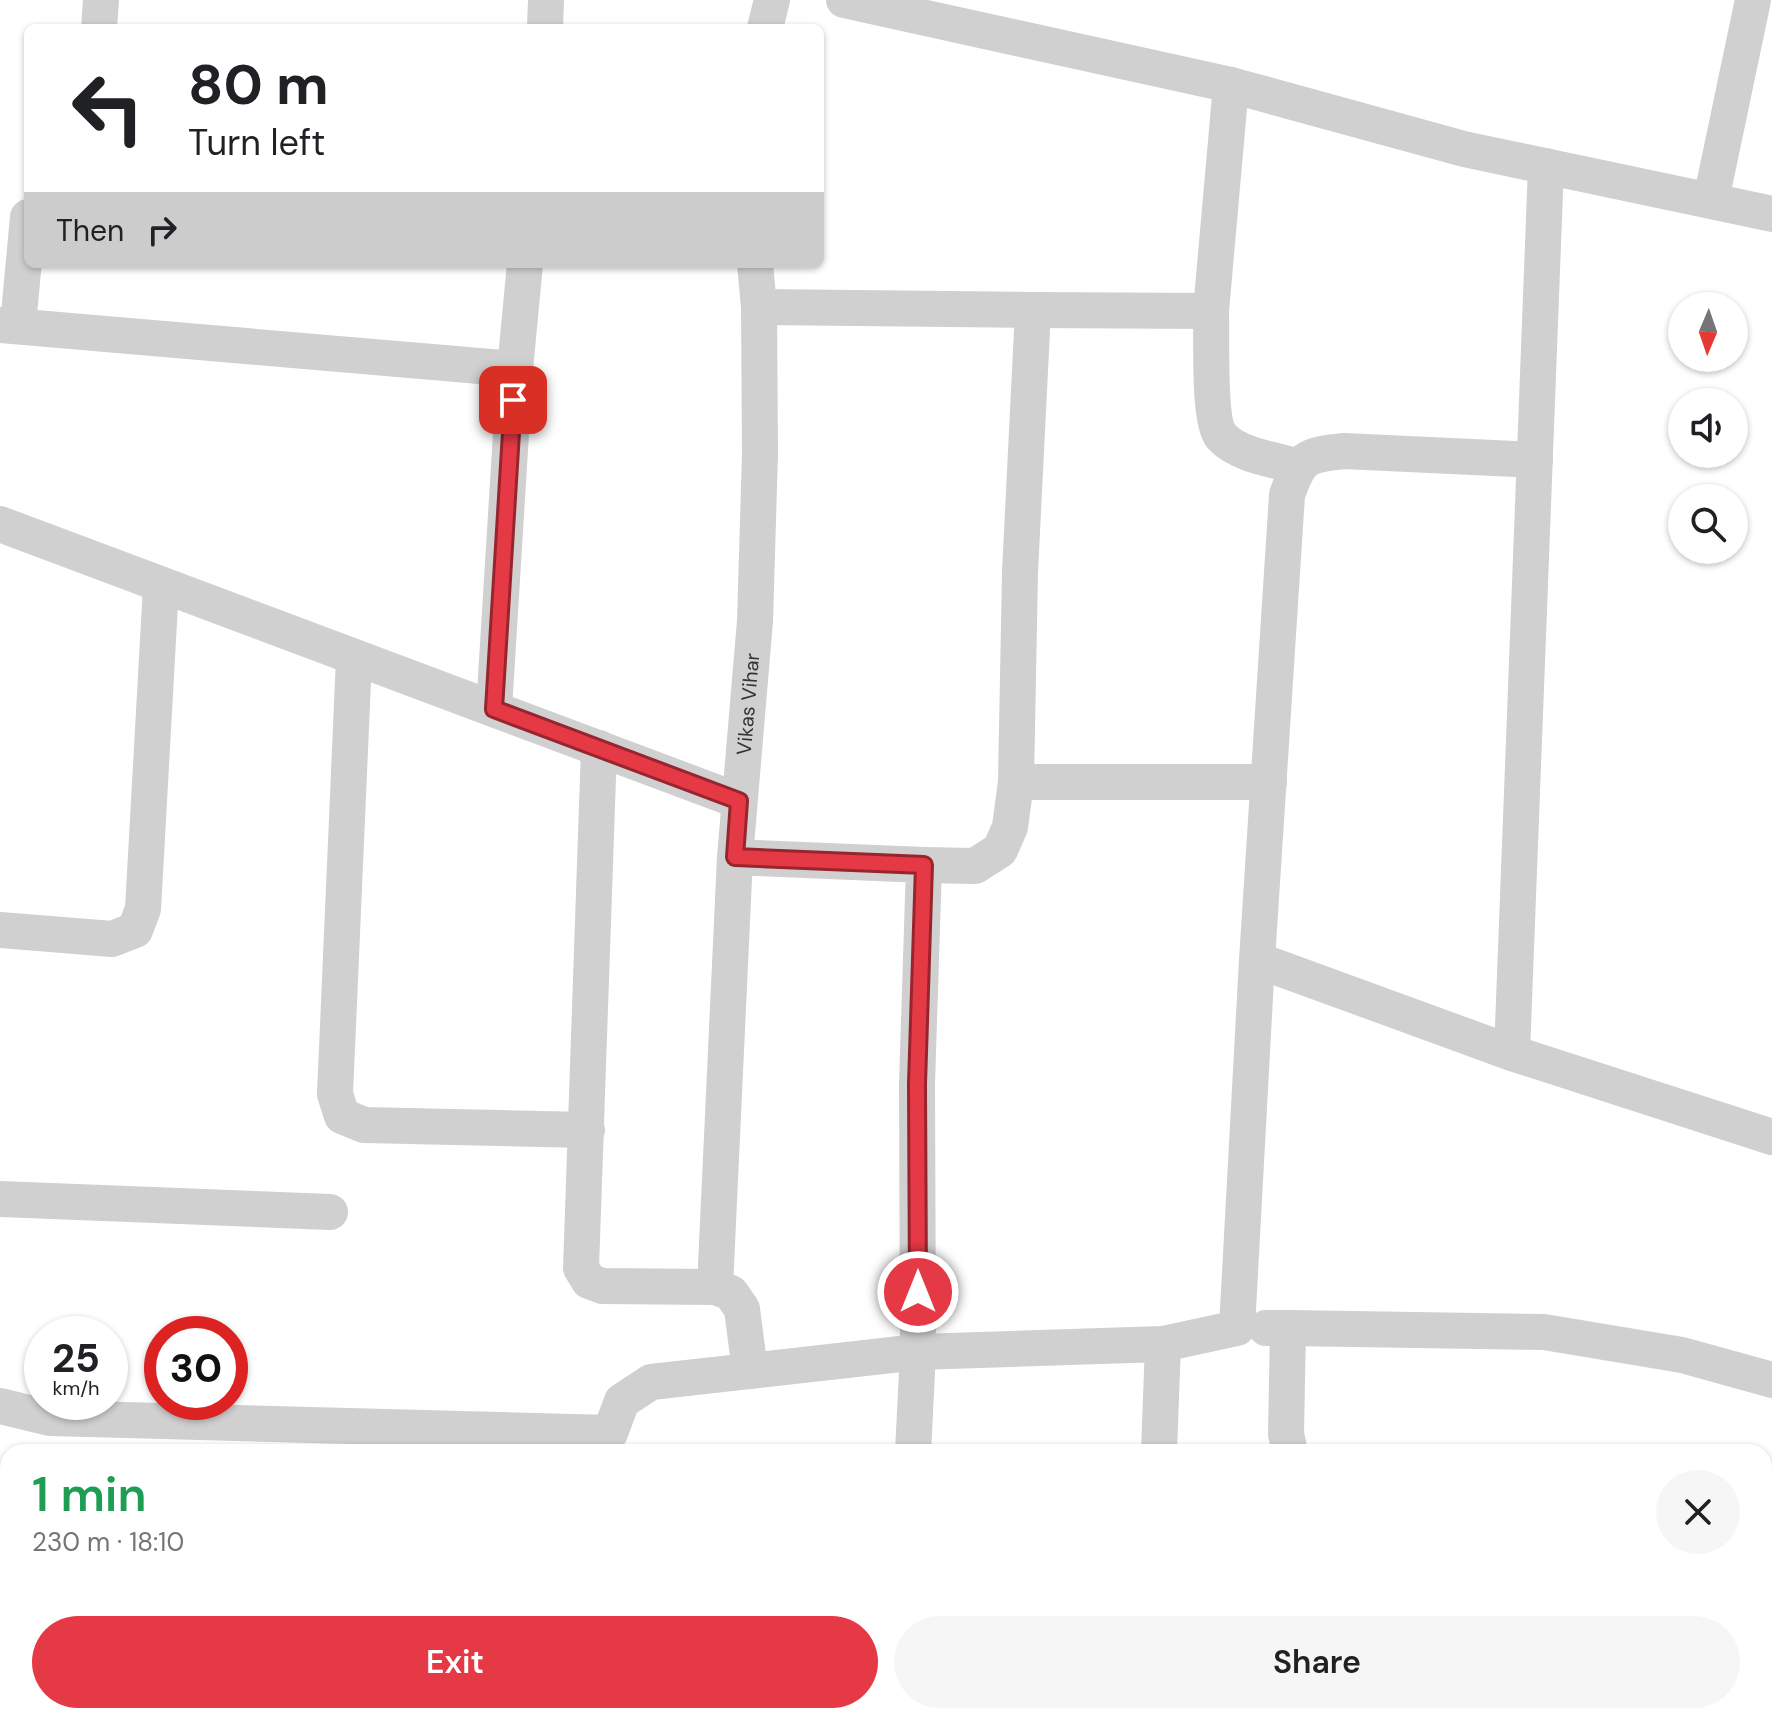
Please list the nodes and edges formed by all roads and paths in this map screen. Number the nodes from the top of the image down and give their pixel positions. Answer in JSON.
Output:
{"nodes":[{"id":1,"x":101,"y":0,"type":"edge"},
{"id":2,"x":546,"y":0,"type":"edge"},
{"id":3,"x":772,"y":0,"type":"edge"},
{"id":4,"x":844,"y":0,"type":"edge"},
{"id":5,"x":1753,"y":0,"type":"edge"},
{"id":6,"x":99,"y":24,"type":"edge"},
{"id":7,"x":545,"y":24,"type":"edge"},
{"id":8,"x":766,"y":24,"type":"edge"},
{"id":9,"x":1231,"y":85,"type":"junction"},
{"id":10,"x":1546,"y":166,"type":"junction"},
{"id":11,"x":1711,"y":200,"type":"junction"},
{"id":12,"x":1772,"y":214,"type":"edge"},
{"id":13,"x":24,"y":240,"type":"edge"},
{"id":14,"x":525,"y":268,"type":"edge"},
{"id":15,"x":755,"y":268,"type":"edge"},
{"id":16,"x":759,"y":307,"type":"junction"},
{"id":17,"x":1033,"y":310,"type":"junction"},
{"id":18,"x":1211,"y":311,"type":"junction"},
{"id":19,"x":9,"y":325,"type":"edge"},
{"id":20,"x":515,"y":369,"type":"junction"},
{"id":21,"x":1535,"y":460,"type":"junction"},
{"id":22,"x":1297,"y":466,"type":"junction"},
{"id":23,"x":0,"y":524,"type":"edge"},
{"id":24,"x":161,"y":586,"type":"junction"},
{"id":25,"x":354,"y":658,"type":"junction"},
{"id":26,"x":494,"y":709,"type":"junction"},
{"id":27,"x":599,"y":748,"type":"junction"},
{"id":28,"x":1016,"y":782,"type":"junction"},
{"id":29,"x":1269,"y":782,"type":"junction"},
{"id":30,"x":739,"y":801,"type":"junction"},
{"id":31,"x":735,"y":857,"type":"junction"},
{"id":32,"x":924,"y":865,"type":"junction"},
{"id":33,"x":0,"y":930,"type":"edge"},
{"id":34,"x":1257,"y":960,"type":"junction"},
{"id":35,"x":1512,"y":1053,"type":"junction"},
{"id":36,"x":587,"y":1130,"type":"junction"},
{"id":37,"x":1772,"y":1137,"type":"edge"},
{"id":38,"x":0,"y":1199,"type":"edge"},
{"id":39,"x":330,"y":1212,"type":"dead end"},
{"id":40,"x":715,"y":1287,"type":"junction"},
{"id":41,"x":1237,"y":1328,"type":"junction"},
{"id":42,"x":1288,"y":1328,"type":"junction"},
{"id":43,"x":1163,"y":1344,"type":"junction"},
{"id":44,"x":918,"y":1352,"type":"junction"},
{"id":45,"x":750,"y":1371,"type":"junction"},
{"id":46,"x":1772,"y":1380,"type":"edge"},
{"id":47,"x":0,"y":1406,"type":"edge"},
{"id":48,"x":610,"y":1443,"type":"edge"},
{"id":49,"x":913,"y":1444,"type":"edge"},
{"id":50,"x":1159,"y":1444,"type":"edge"},
{"id":51,"x":1288,"y":1444,"type":"edge"}],
"edges":[{"from":1,"to":6,"type":"street"},
{"from":2,"to":7,"type":"street"},
{"from":3,"to":8,"type":"street"},
{"from":4,"to":9,"type":"street"},
{"from":5,"to":11,"type":"street"},
{"from":9,"to":10,"type":"street"},
{"from":9,"to":18,"type":"street"},
{"from":10,"to":11,"type":"street"},
{"from":10,"to":21,"type":"street"},
{"from":11,"to":12,"type":"street"},
{"from":13,"to":19,"type":"street"},
{"from":14,"to":20,"type":"street"},
{"from":15,"to":16,"type":"street","name":"Vikas Vihar"},
{"from":16,"to":17,"type":"street"},
{"from":16,"to":30,"type":"street","name":"Vikas Vihar"},
{"from":17,"to":18,"type":"street"},
{"from":17,"to":28,"type":"street"},
{"from":18,"to":22,"type":"street"},
{"from":19,"to":20,"type":"street"},
{"from":20,"to":26,"type":"street"},
{"from":21,"to":22,"type":"street"},
{"from":21,"to":35,"type":"street"},
{"from":22,"to":29,"type":"street"},
{"from":23,"to":24,"type":"street"},
{"from":24,"to":25,"type":"street"},
{"from":24,"to":33,"type":"street"},
{"from":25,"to":26,"type":"street"},
{"from":25,"to":36,"type":"street"},
{"from":26,"to":27,"type":"street"},
{"from":27,"to":30,"type":"street"},
{"from":27,"to":36,"type":"street"},
{"from":28,"to":29,"type":"street"},
{"from":28,"to":32,"type":"street"},
{"from":29,"to":34,"type":"street"},
{"from":30,"to":31,"type":"street","name":"Vikas Vihar"},
{"from":31,"to":32,"type":"street"},
{"from":31,"to":40,"type":"street","name":"Vikas Vihar"},
{"from":32,"to":44,"type":"street"},
{"from":34,"to":35,"type":"street"},
{"from":34,"to":41,"type":"street"},
{"from":35,"to":37,"type":"street"},
{"from":36,"to":40,"type":"street"},
{"from":38,"to":39,"type":"street"},
{"from":40,"to":45,"type":"street"},
{"from":41,"to":42,"type":"street"},
{"from":41,"to":43,"type":"street"},
{"from":42,"to":46,"type":"street"},
{"from":42,"to":51,"type":"street"},
{"from":43,"to":44,"type":"street"},
{"from":43,"to":50,"type":"street"},
{"from":44,"to":45,"type":"street"},
{"from":44,"to":49,"type":"street"},
{"from":45,"to":48,"type":"street"},
{"from":47,"to":48,"type":"street"}]}
